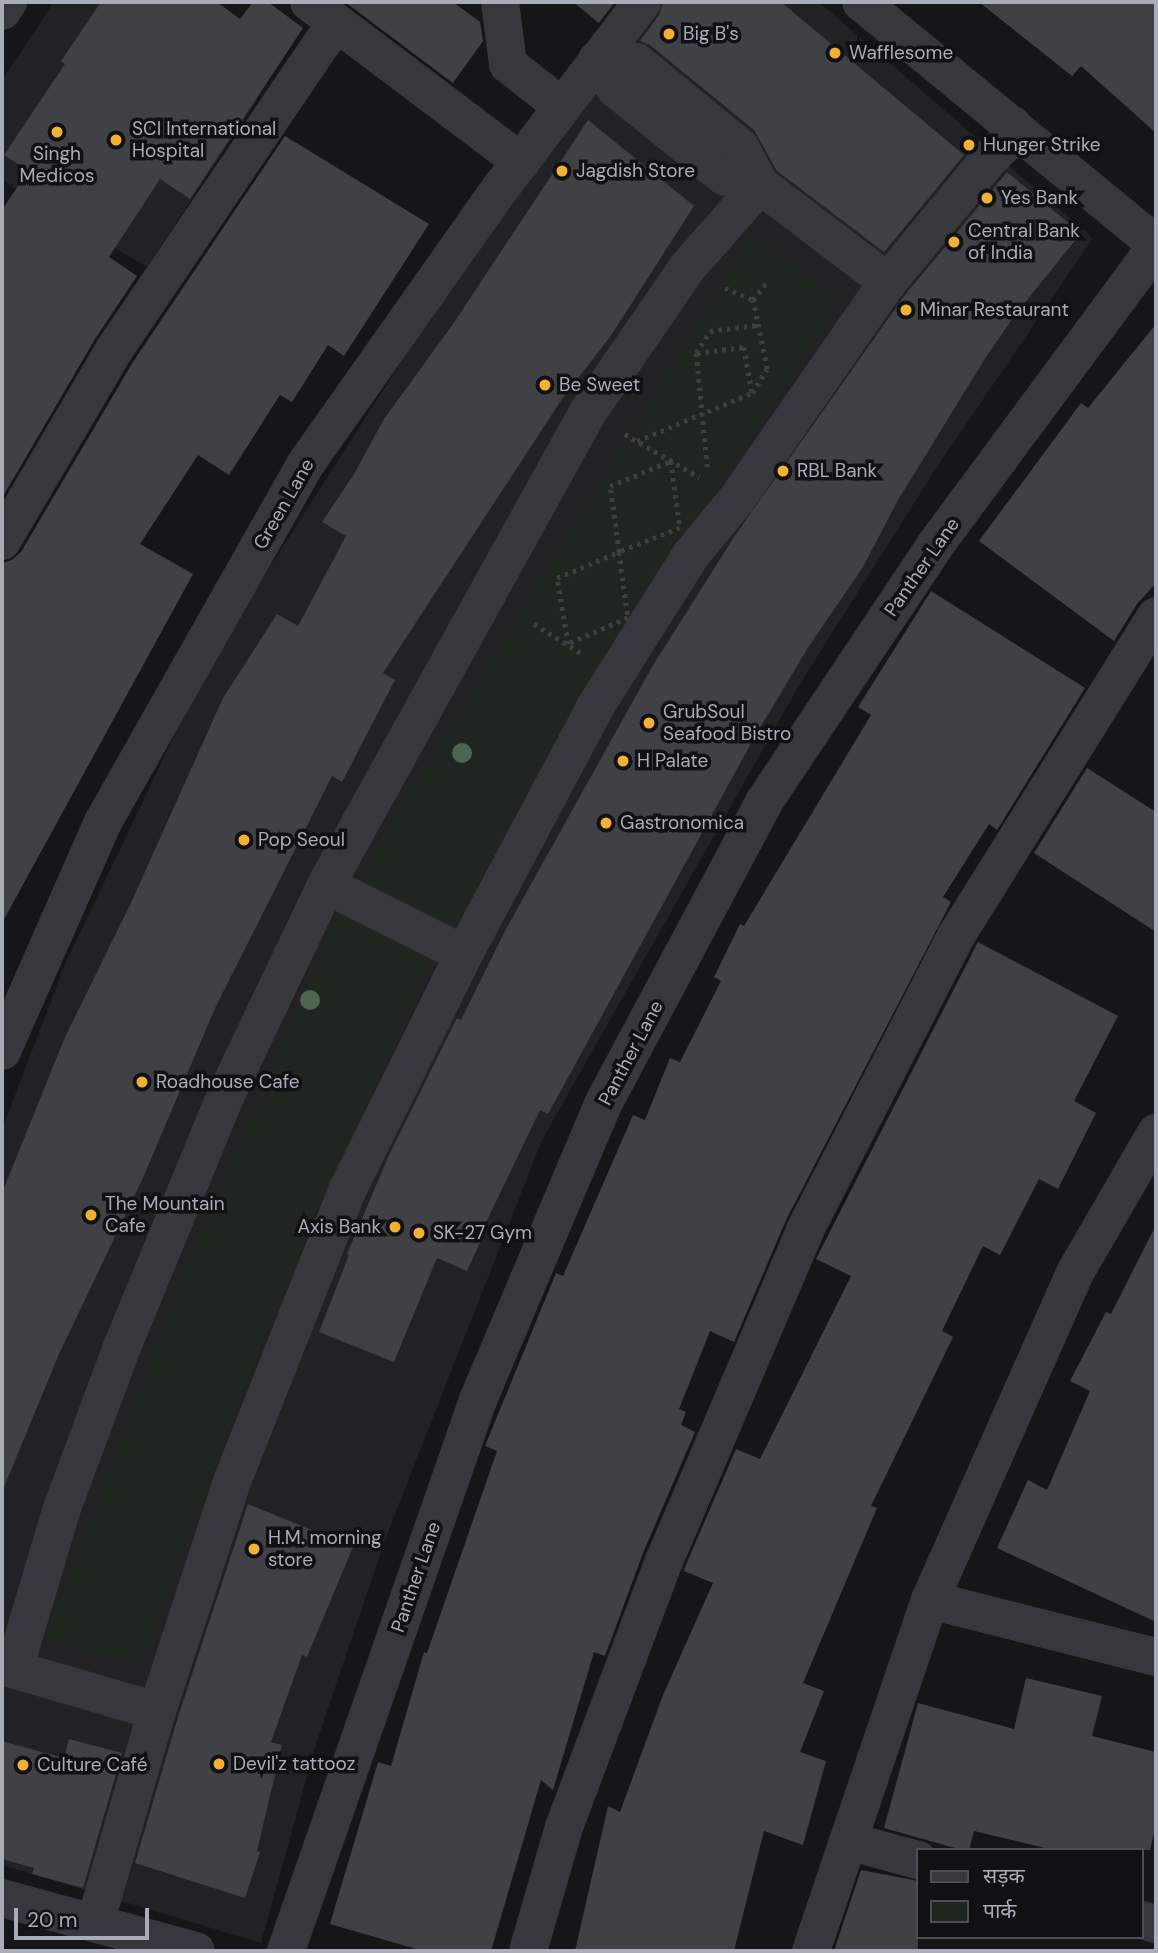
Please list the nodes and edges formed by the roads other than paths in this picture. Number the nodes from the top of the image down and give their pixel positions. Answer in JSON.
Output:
{"nodes":[{"id":1,"x":8,"y":2,"type":"edge"},
{"id":2,"x":500,"y":2,"type":"edge"},
{"id":3,"x":642,"y":2,"type":"edge"},
{"id":4,"x":862,"y":2,"type":"edge"},
{"id":5,"x":2,"y":10,"type":"edge"},
{"id":6,"x":323,"y":13,"type":"edge"},
{"id":7,"x":597,"y":60,"type":"junction"},
{"id":8,"x":562,"y":107,"type":"junction"},
{"id":9,"x":1013,"y":125,"type":"junction"},
{"id":10,"x":521,"y":162,"type":"junction"},
{"id":11,"x":760,"y":185,"type":"junction"},
{"id":12,"x":1156,"y":245,"type":"edge"},
{"id":13,"x":888,"y":282,"type":"junction"},
{"id":14,"x":2,"y":541,"type":"edge"},
{"id":15,"x":1156,"y":616,"type":"edge"},
{"id":16,"x":326,"y":885,"type":"junction"},
{"id":17,"x":464,"y":954,"type":"junction"},
{"id":18,"x":2,"y":1051,"type":"edge"},
{"id":19,"x":1156,"y":1133,"type":"edge"},
{"id":20,"x":930,"y":1600,"type":"junction"},
{"id":21,"x":1156,"y":1657,"type":"edge"},
{"id":22,"x":8,"y":1668,"type":"edge"},
{"id":23,"x":157,"y":1712,"type":"junction"},
{"id":24,"x":848,"y":1841,"type":"junction"},
{"id":25,"x":916,"y":1859,"type":"edge"},
{"id":26,"x":2,"y":1898,"type":"edge"},
{"id":27,"x":95,"y":1923,"type":"junction"},
{"id":28,"x":196,"y":1951,"type":"edge"},
{"id":29,"x":286,"y":1951,"type":"edge"},
{"id":30,"x":528,"y":1951,"type":"edge"},
{"id":31,"x":811,"y":1951,"type":"edge"}],
"edges":[{"from":1,"to":5,"type":"street"},
{"from":2,"to":8,"type":"street"},
{"from":3,"to":7,"type":"street","name":"Green Lane"},
{"from":4,"to":9,"type":"street"},
{"from":6,"to":10,"type":"street"},
{"from":6,"to":14,"type":"street"},
{"from":7,"to":8,"type":"street","name":"Green Lane"},
{"from":7,"to":11,"type":"street"},
{"from":8,"to":10,"type":"street","name":"Green Lane"},
{"from":9,"to":12,"type":"street"},
{"from":9,"to":13,"type":"street"},
{"from":10,"to":18,"type":"street","name":"Green Lane"},
{"from":11,"to":13,"type":"street"},
{"from":11,"to":16,"type":"street"},
{"from":12,"to":29,"type":"street","name":"Panther Lane"},
{"from":13,"to":17,"type":"street"},
{"from":15,"to":30,"type":"street"},
{"from":16,"to":17,"type":"street"},
{"from":16,"to":22,"type":"street"},
{"from":17,"to":23,"type":"street"},
{"from":19,"to":20,"type":"street"},
{"from":20,"to":21,"type":"street"},
{"from":20,"to":24,"type":"street"},
{"from":22,"to":23,"type":"street"},
{"from":23,"to":27,"type":"street"},
{"from":24,"to":25,"type":"street"},
{"from":24,"to":31,"type":"street"},
{"from":26,"to":27,"type":"street"},
{"from":27,"to":28,"type":"street"}]}
